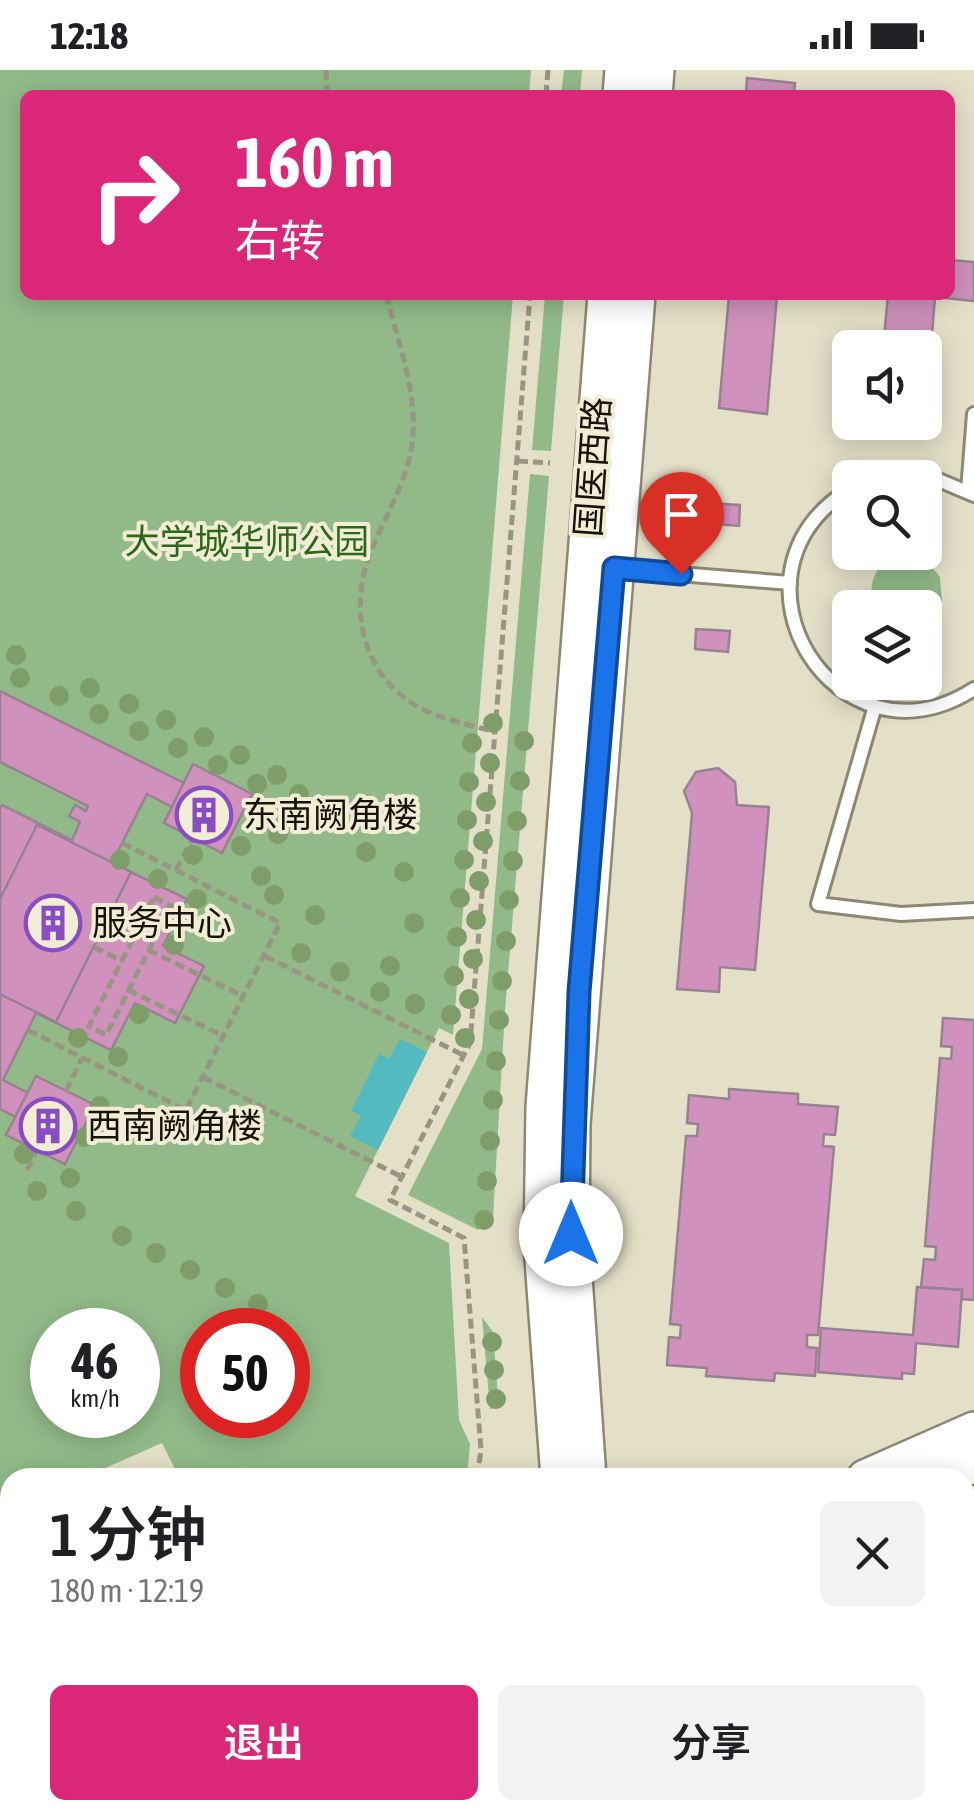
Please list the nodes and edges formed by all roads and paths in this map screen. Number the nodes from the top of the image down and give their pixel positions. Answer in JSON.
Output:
{"nodes":[{"id":1,"x":387,"y":300,"type":"edge"},
{"id":2,"x":530,"y":300,"type":"edge"},
{"id":3,"x":606,"y":300,"type":"edge"},
{"id":4,"x":636,"y":300,"type":"edge"},
{"id":5,"x":974,"y":414,"type":"edge"},
{"id":6,"x":518,"y":461,"type":"junction"},
{"id":7,"x":550,"y":463,"type":"dead end"},
{"id":8,"x":942,"y":482,"type":"edge"},
{"id":9,"x":971,"y":492,"type":"edge"},
{"id":10,"x":832,"y":502,"type":"edge"},
{"id":11,"x":600,"y":567,"type":"junction"},
{"id":12,"x":790,"y":583,"type":"junction"},
{"id":13,"x":974,"y":689,"type":"edge"},
{"id":14,"x":874,"y":706,"type":"junction"},
{"id":15,"x":496,"y":732,"type":"junction"},
{"id":16,"x":193,"y":838,"type":"dead end"},
{"id":17,"x":122,"y":843,"type":"dead end"},
{"id":18,"x":176,"y":870,"type":"junction"},
{"id":19,"x":974,"y":910,"type":"edge"},
{"id":20,"x":94,"y":947,"type":"dead end"},
{"id":21,"x":148,"y":950,"type":"junction"},
{"id":22,"x":264,"y":956,"type":"junction"},
{"id":23,"x":122,"y":961,"type":"junction"},
{"id":24,"x":128,"y":990,"type":"junction"},
{"id":25,"x":243,"y":996,"type":"junction"},
{"id":26,"x":28,"y":1030,"type":"dead end"},
{"id":27,"x":223,"y":1036,"type":"junction"},
{"id":28,"x":464,"y":1055,"type":"junction"},
{"id":29,"x":82,"y":1058,"type":"junction"},
{"id":30,"x":202,"y":1077,"type":"junction"},
{"id":31,"x":66,"y":1091,"type":"dead end"},
{"id":32,"x":185,"y":1110,"type":"junction"},
{"id":33,"x":170,"y":1142,"type":"dead end"},
{"id":34,"x":36,"y":1150,"type":"dead end"},
{"id":35,"x":26,"y":1170,"type":"dead end"},
{"id":36,"x":402,"y":1176,"type":"junction"},
{"id":37,"x":550,"y":1398,"type":"junction"},
{"id":38,"x":974,"y":1430,"type":"edge"},
{"id":39,"x":478,"y":1468,"type":"edge"},
{"id":40,"x":533,"y":1468,"type":"edge"},
{"id":41,"x":557,"y":1468,"type":"edge"},
{"id":42,"x":587,"y":1468,"type":"edge"},
{"id":43,"x":888,"y":1468,"type":"edge"}],
"edges":[{"from":1,"to":15,"type":"path"},
{"from":2,"to":6,"type":"path"},
{"from":3,"to":11,"type":"main road","name":"国医西路"},
{"from":4,"to":11,"type":"main road","name":"国医西路"},
{"from":5,"to":9,"type":"lane"},
{"from":6,"to":7,"type":"path"},
{"from":6,"to":15,"type":"path"},
{"from":8,"to":9,"type":"lane"},
{"from":10,"to":12,"type":"lane"},
{"from":11,"to":12,"type":"lane"},
{"from":11,"to":37,"type":"main road","name":"国医西路"},
{"from":11,"to":42,"type":"main road","name":"国医西路"},
{"from":12,"to":14,"type":"lane"},
{"from":13,"to":14,"type":"lane"},
{"from":14,"to":19,"type":"lane"},
{"from":15,"to":28,"type":"path"},
{"from":16,"to":18,"type":"path"},
{"from":17,"to":18,"type":"path"},
{"from":18,"to":22,"type":"path"},
{"from":20,"to":23,"type":"path"},
{"from":21,"to":23,"type":"path"},
{"from":21,"to":24,"type":"path"},
{"from":21,"to":25,"type":"path"},
{"from":22,"to":25,"type":"path"},
{"from":22,"to":28,"type":"path"},
{"from":23,"to":24,"type":"path"},
{"from":24,"to":27,"type":"path"},
{"from":25,"to":27,"type":"path"},
{"from":26,"to":29,"type":"path"},
{"from":27,"to":30,"type":"path"},
{"from":28,"to":36,"type":"path"},
{"from":29,"to":31,"type":"path"},
{"from":29,"to":32,"type":"path"},
{"from":30,"to":32,"type":"path"},
{"from":30,"to":36,"type":"path"},
{"from":32,"to":33,"type":"path"},
{"from":34,"to":35,"type":"path"},
{"from":36,"to":39,"type":"path"},
{"from":37,"to":40,"type":"main road"},
{"from":37,"to":41,"type":"main road","name":"国医西路"},
{"from":38,"to":43,"type":"main road"}]}
